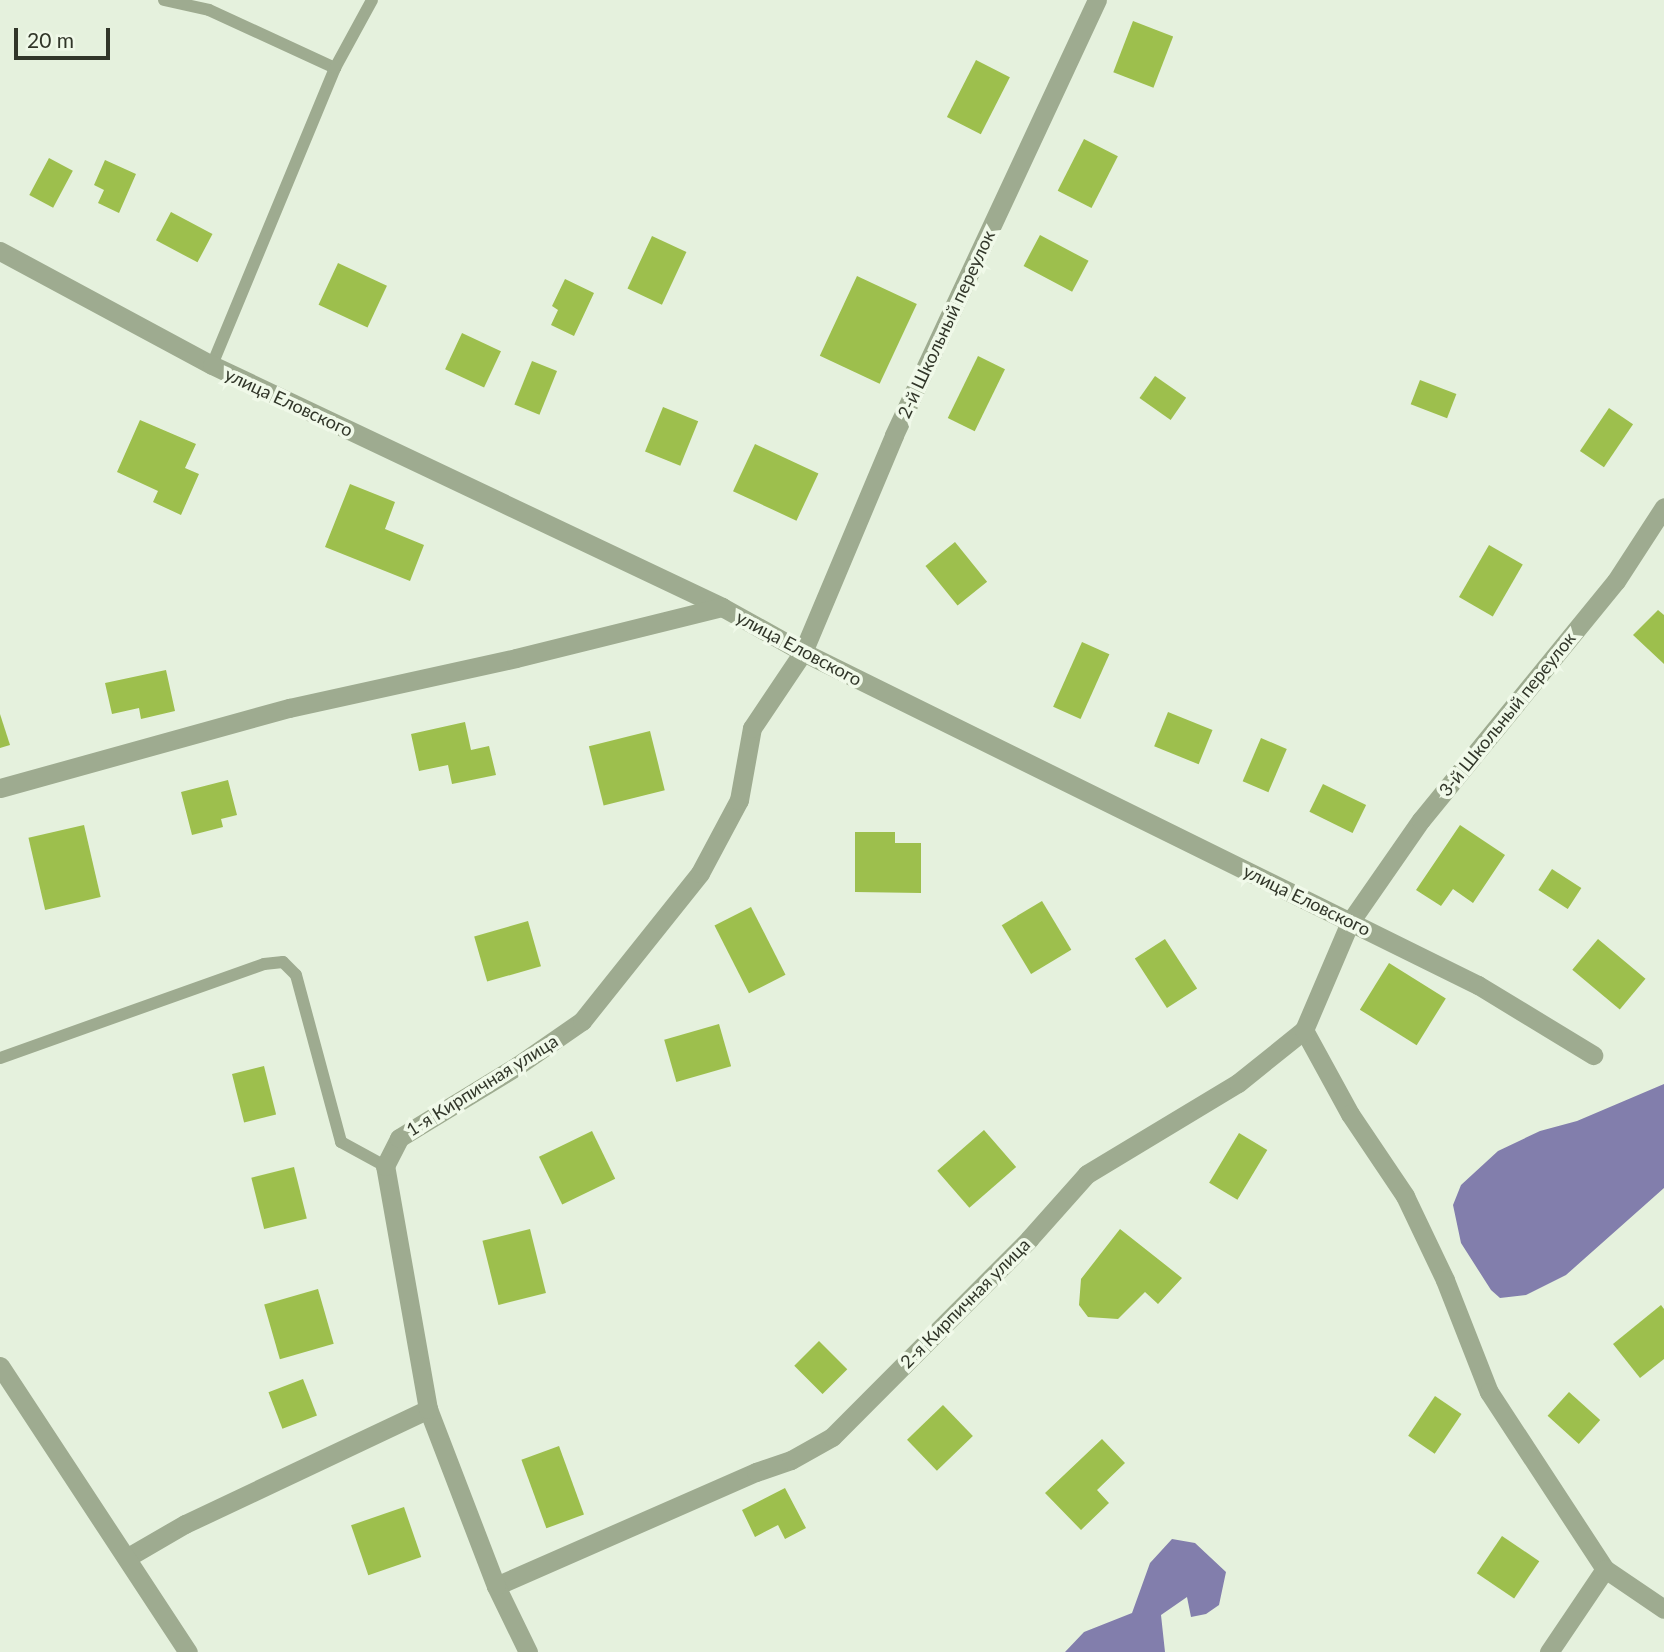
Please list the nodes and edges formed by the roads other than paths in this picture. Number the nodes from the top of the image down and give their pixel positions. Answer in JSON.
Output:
{"nodes":[{"id":1,"x":164,"y":0,"type":"edge"},
{"id":2,"x":372,"y":0,"type":"edge"},
{"id":3,"x":1097,"y":0,"type":"edge"},
{"id":4,"x":335,"y":68,"type":"junction"},
{"id":5,"x":0,"y":251,"type":"edge"},
{"id":6,"x":212,"y":365,"type":"junction"},
{"id":7,"x":1664,"y":507,"type":"edge"},
{"id":8,"x":722,"y":607,"type":"junction"},
{"id":9,"x":803,"y":652,"type":"junction"},
{"id":10,"x":0,"y":788,"type":"edge"},
{"id":11,"x":1350,"y":922,"type":"junction"},
{"id":12,"x":1304,"y":1030,"type":"junction"},
{"id":13,"x":1593,"y":1055,"type":"dead end"},
{"id":14,"x":0,"y":1058,"type":"edge"},
{"id":15,"x":385,"y":1166,"type":"junction"},
{"id":16,"x":0,"y":1366,"type":"edge"},
{"id":17,"x":428,"y":1409,"type":"junction"},
{"id":18,"x":128,"y":1557,"type":"junction"},
{"id":19,"x":1605,"y":1569,"type":"junction"},
{"id":20,"x":496,"y":1586,"type":"junction"},
{"id":21,"x":1664,"y":1609,"type":"edge"},
{"id":22,"x":188,"y":1652,"type":"edge"},
{"id":23,"x":528,"y":1652,"type":"edge"},
{"id":24,"x":1549,"y":1652,"type":"edge"}],
"edges":[{"from":1,"to":4,"type":"lane"},
{"from":2,"to":4,"type":"lane"},
{"from":3,"to":9,"type":"street","name":"2-й Школьный переулок"},
{"from":4,"to":6,"type":"lane"},
{"from":5,"to":6,"type":"street","name":"улица Еловского"},
{"from":6,"to":8,"type":"street","name":"улица Еловского"},
{"from":7,"to":11,"type":"street","name":"3-й Школьный переулок"},
{"from":8,"to":9,"type":"street","name":"улица Еловского"},
{"from":8,"to":10,"type":"street"},
{"from":9,"to":11,"type":"street","name":"улица Еловского"},
{"from":9,"to":15,"type":"street","name":"1-я Кирпичная улица"},
{"from":11,"to":12,"type":"street","name":"2-я Кирпичная улица"},
{"from":11,"to":13,"type":"street","name":"улица Еловского"},
{"from":12,"to":19,"type":"street"},
{"from":12,"to":20,"type":"street","name":"2-я Кирпичная улица"},
{"from":14,"to":15,"type":"lane"},
{"from":15,"to":17,"type":"street"},
{"from":16,"to":18,"type":"street"},
{"from":17,"to":18,"type":"street"},
{"from":17,"to":20,"type":"street"},
{"from":18,"to":22,"type":"street"},
{"from":19,"to":21,"type":"street"},
{"from":19,"to":24,"type":"street"},
{"from":20,"to":23,"type":"street"}]}
